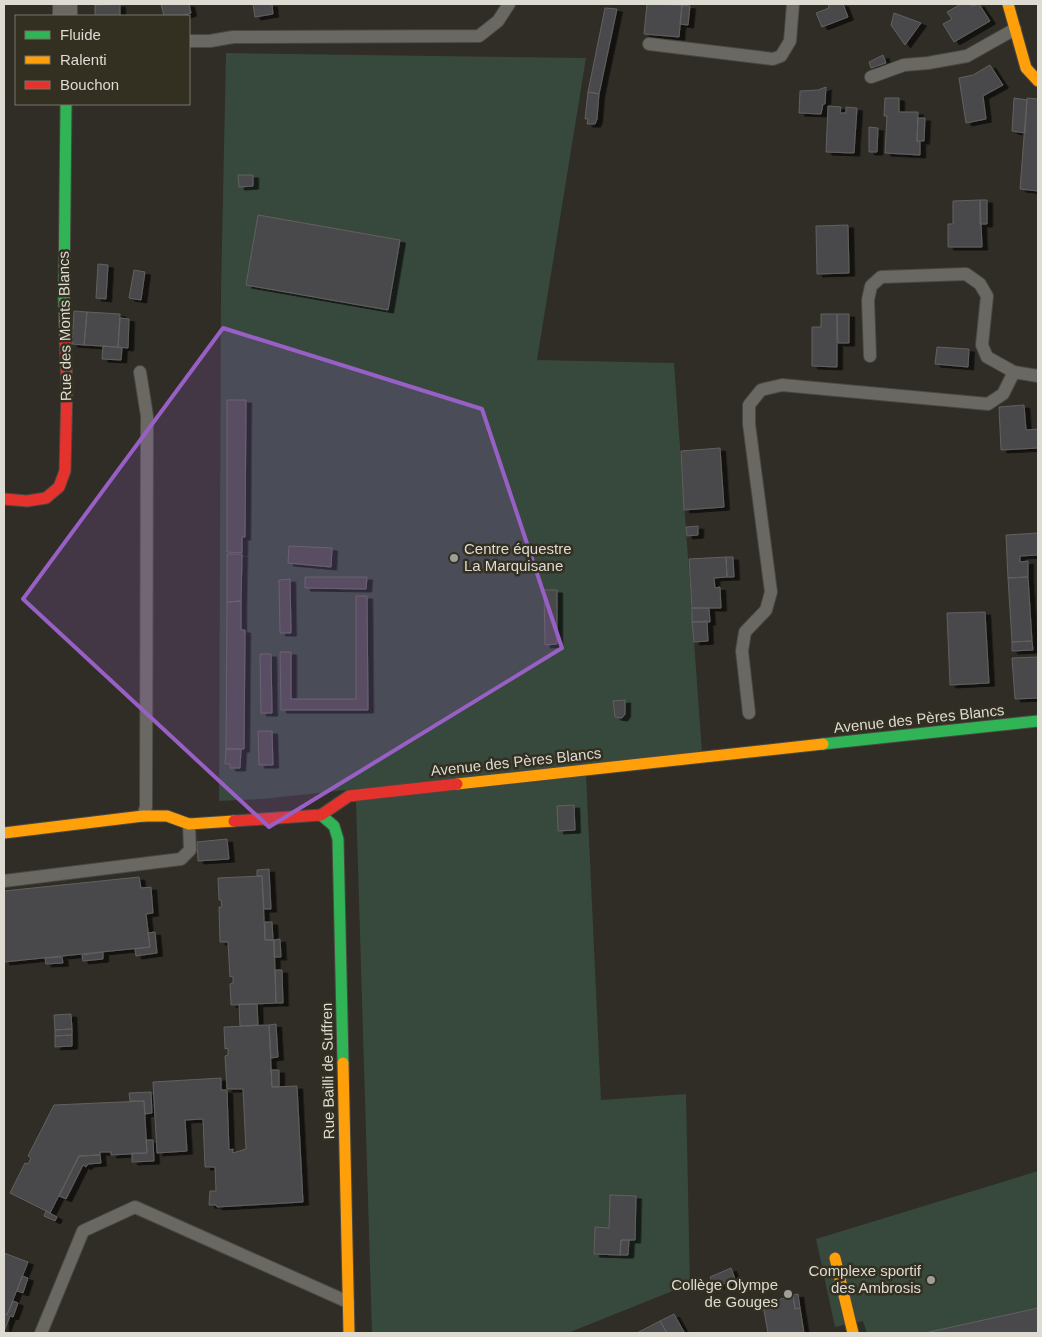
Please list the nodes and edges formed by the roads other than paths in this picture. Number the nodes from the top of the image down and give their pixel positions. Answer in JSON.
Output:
{"nodes":[{"id":1,"x":509,"y":4,"type":"edge"},
{"id":2,"x":793,"y":4,"type":"edge"},
{"id":3,"x":1008,"y":4,"type":"edge"},
{"id":4,"x":1015,"y":29,"type":"junction"},
{"id":5,"x":190,"y":41,"type":"edge"},
{"id":6,"x":649,"y":44,"type":"dead end"},
{"id":7,"x":871,"y":77,"type":"dead end"},
{"id":8,"x":1038,"y":81,"type":"edge"},
{"id":9,"x":66,"y":105,"type":"edge"},
{"id":10,"x":870,"y":356,"type":"dead end"},
{"id":11,"x":140,"y":372,"type":"dead end"},
{"id":12,"x":1014,"y":372,"type":"junction"},
{"id":13,"x":1038,"y":376,"type":"edge"},
{"id":14,"x":4,"y":499,"type":"edge"},
{"id":15,"x":748,"y":714,"type":"dead end"},
{"id":16,"x":1038,"y":721,"type":"edge"},
{"id":17,"x":320,"y":815,"type":"junction"},
{"id":18,"x":143,"y":816,"type":"junction"},
{"id":19,"x":189,"y":824,"type":"junction"},
{"id":20,"x":4,"y":833,"type":"edge"},
{"id":21,"x":4,"y":881,"type":"edge"},
{"id":22,"x":835,"y":1258,"type":"dead end"},
{"id":23,"x":348,"y":1302,"type":"junction"},
{"id":24,"x":41,"y":1333,"type":"edge"},
{"id":25,"x":349,"y":1333,"type":"edge"},
{"id":26,"x":853,"y":1333,"type":"edge"}],
"edges":[{"from":1,"to":5,"type":"lane"},
{"from":2,"to":6,"type":"lane"},
{"from":3,"to":4,"type":"street"},
{"from":4,"to":7,"type":"lane"},
{"from":4,"to":8,"type":"street"},
{"from":9,"to":14,"type":"street","name":"Rue des Monts Blancs"},
{"from":10,"to":12,"type":"lane"},
{"from":11,"to":18,"type":"lane"},
{"from":12,"to":13,"type":"lane"},
{"from":12,"to":15,"type":"lane"},
{"from":16,"to":17,"type":"street","name":"Avenue des Pères Blancs"},
{"from":17,"to":19,"type":"street","name":"Avenue des Pères Blancs"},
{"from":17,"to":23,"type":"street","name":"Rue Bailli de Suffren"},
{"from":18,"to":19,"type":"street","name":"Avenue des Pères Blancs"},
{"from":18,"to":20,"type":"street","name":"Avenue des Pères Blancs"},
{"from":19,"to":21,"type":"lane"},
{"from":22,"to":26,"type":"street"},
{"from":23,"to":24,"type":"lane"},
{"from":23,"to":25,"type":"street","name":"Rue Bailli de Suffren"}]}
